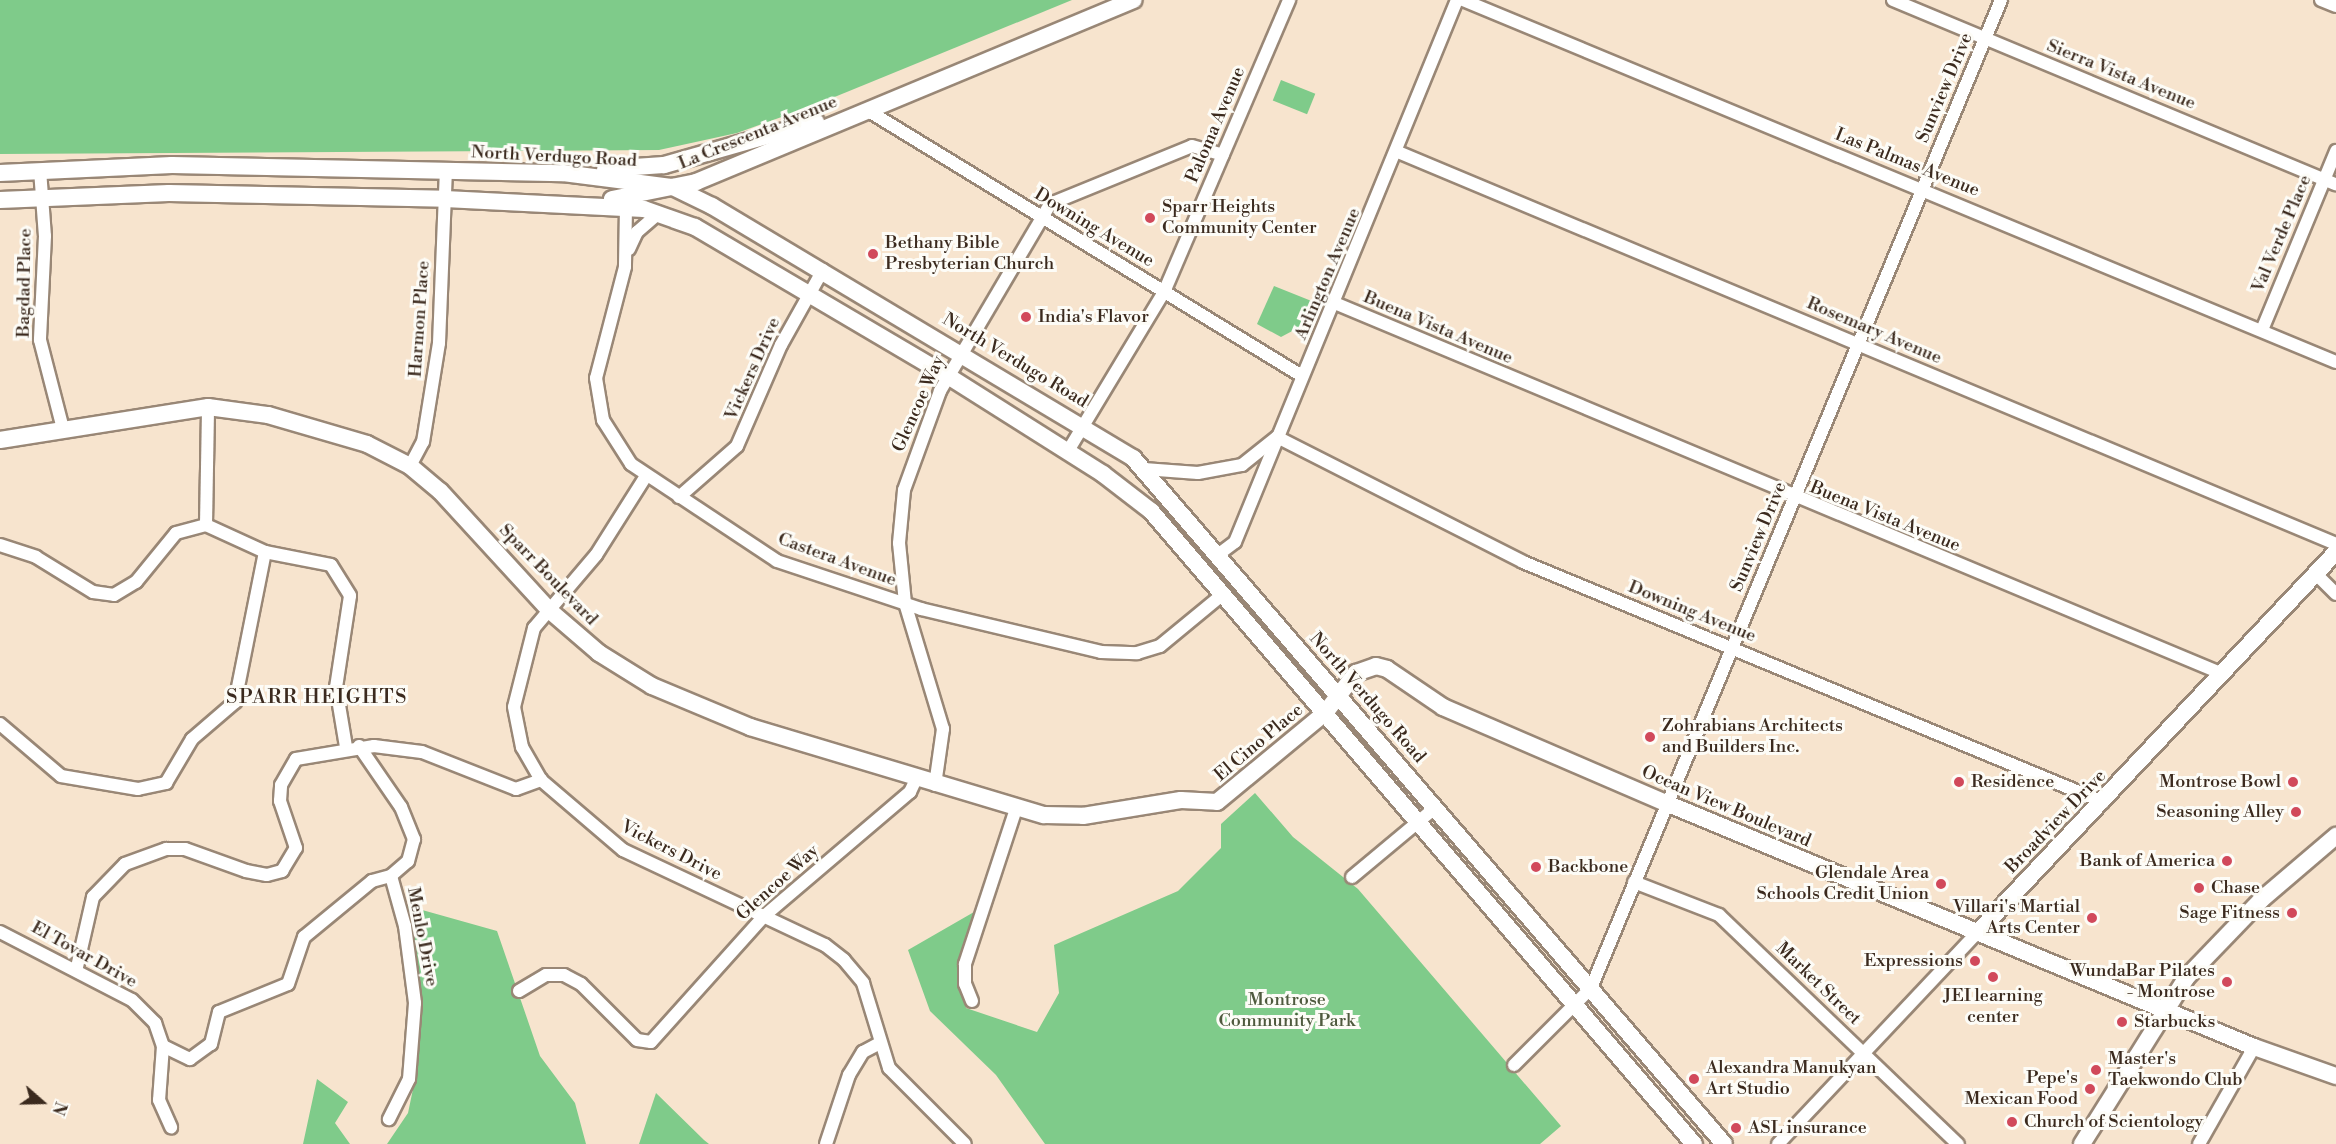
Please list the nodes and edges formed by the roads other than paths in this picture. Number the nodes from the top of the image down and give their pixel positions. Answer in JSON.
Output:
{"nodes":[{"id":1,"x":1134,"y":0,"type":"edge"},
{"id":2,"x":1289,"y":0,"type":"edge"},
{"id":3,"x":1457,"y":0,"type":"edge"},
{"id":4,"x":1463,"y":0,"type":"edge"},
{"id":5,"x":1893,"y":0,"type":"edge"},
{"id":6,"x":2001,"y":0,"type":"edge"},
{"id":7,"x":2321,"y":0,"type":"edge"},
{"id":8,"x":2336,"y":6,"type":"edge"},
{"id":9,"x":1986,"y":39,"type":"junction"},
{"id":10,"x":867,"y":110,"type":"junction"},
{"id":11,"x":2336,"y":151,"type":"edge"},
{"id":12,"x":1398,"y":152,"type":"junction"},
{"id":13,"x":1222,"y":155,"type":"junction"},
{"id":14,"x":40,"y":170,"type":"junction"},
{"id":15,"x":447,"y":171,"type":"junction"},
{"id":16,"x":0,"y":172,"type":"edge"},
{"id":17,"x":563,"y":173,"type":"junction"},
{"id":18,"x":2330,"y":181,"type":"edge"},
{"id":19,"x":673,"y":187,"type":"junction"},
{"id":20,"x":1922,"y":189,"type":"junction"},
{"id":21,"x":41,"y":199,"type":"junction"},
{"id":22,"x":445,"y":199,"type":"junction"},
{"id":23,"x":0,"y":200,"type":"edge"},
{"id":24,"x":557,"y":205,"type":"junction"},
{"id":25,"x":626,"y":207,"type":"junction"},
{"id":26,"x":659,"y":213,"type":"junction"},
{"id":27,"x":1042,"y":217,"type":"junction"},
{"id":28,"x":628,"y":250,"type":"junction"},
{"id":29,"x":823,"y":270,"type":"junction"},
{"id":30,"x":1164,"y":292,"type":"junction"},
{"id":31,"x":809,"y":295,"type":"junction"},
{"id":32,"x":1337,"y":304,"type":"junction"},
{"id":33,"x":2262,"y":330,"type":"junction"},
{"id":34,"x":1858,"y":343,"type":"junction"},
{"id":35,"x":962,"y":351,"type":"junction"},
{"id":36,"x":2336,"y":362,"type":"edge"},
{"id":37,"x":948,"y":376,"type":"junction"},
{"id":38,"x":1302,"y":376,"type":"junction"},
{"id":39,"x":208,"y":407,"type":"junction"},
{"id":40,"x":1083,"y":426,"type":"junction"},
{"id":41,"x":63,"y":429,"type":"junction"},
{"id":42,"x":1277,"y":437,"type":"junction"},
{"id":43,"x":0,"y":440,"type":"edge"},
{"id":44,"x":1068,"y":451,"type":"junction"},
{"id":45,"x":410,"y":466,"type":"junction"},
{"id":46,"x":1144,"y":469,"type":"junction"},
{"id":47,"x":646,"y":476,"type":"junction"},
{"id":48,"x":679,"y":497,"type":"junction"},
{"id":49,"x":1794,"y":499,"type":"junction"},
{"id":50,"x":206,"y":525,"type":"junction"},
{"id":51,"x":2336,"y":544,"type":"edge"},
{"id":52,"x":0,"y":545,"type":"edge"},
{"id":53,"x":265,"y":552,"type":"junction"},
{"id":54,"x":2336,"y":552,"type":"edge"},
{"id":55,"x":1220,"y":554,"type":"junction"},
{"id":56,"x":2316,"y":575,"type":"junction"},
{"id":57,"x":1223,"y":594,"type":"junction"},
{"id":58,"x":2336,"y":594,"type":"edge"},
{"id":59,"x":905,"y":603,"type":"junction"},
{"id":60,"x":549,"y":610,"type":"junction"},
{"id":61,"x":1732,"y":648,"type":"junction"},
{"id":62,"x":2223,"y":674,"type":"junction"},
{"id":63,"x":1338,"y":694,"type":"junction"},
{"id":64,"x":1325,"y":713,"type":"junction"},
{"id":65,"x":0,"y":724,"type":"edge"},
{"id":66,"x":359,"y":746,"type":"junction"},
{"id":67,"x":346,"y":747,"type":"junction"},
{"id":68,"x":916,"y":778,"type":"junction"},
{"id":69,"x":541,"y":780,"type":"junction"},
{"id":70,"x":935,"y":785,"type":"junction"},
{"id":71,"x":1217,"y":802,"type":"joint"},
{"id":72,"x":2103,"y":802,"type":"junction"},
{"id":73,"x":1666,"y":803,"type":"junction"},
{"id":74,"x":1436,"y":807,"type":"junction"},
{"id":75,"x":1016,"y":809,"type":"junction"},
{"id":76,"x":1418,"y":821,"type":"junction"},
{"id":77,"x":2336,"y":836,"type":"edge"},
{"id":78,"x":391,"y":876,"type":"junction"},
{"id":79,"x":1352,"y":877,"type":"dead end"},
{"id":80,"x":1634,"y":882,"type":"junction"},
{"id":81,"x":763,"y":917,"type":"junction"},
{"id":82,"x":0,"y":932,"type":"edge"},
{"id":83,"x":1977,"y":933,"type":"junction"},
{"id":84,"x":77,"y":967,"type":"junction"},
{"id":85,"x":1591,"y":988,"type":"junction"},
{"id":86,"x":519,"y":991,"type":"dead end"},
{"id":87,"x":972,"y":1001,"type":"dead end"},
{"id":88,"x":1577,"y":1007,"type":"junction"},
{"id":89,"x":2166,"y":1009,"type":"junction"},
{"id":90,"x":880,"y":1043,"type":"junction"},
{"id":91,"x":163,"y":1046,"type":"junction"},
{"id":92,"x":2254,"y":1047,"type":"junction"},
{"id":93,"x":1864,"y":1053,"type":"junction"},
{"id":94,"x":1514,"y":1065,"type":"dead end"},
{"id":95,"x":2336,"y":1076,"type":"edge"},
{"id":96,"x":389,"y":1119,"type":"dead end"},
{"id":97,"x":171,"y":1127,"type":"dead end"},
{"id":98,"x":826,"y":1144,"type":"edge"},
{"id":99,"x":965,"y":1144,"type":"edge"},
{"id":100,"x":1694,"y":1144,"type":"edge"},
{"id":101,"x":1724,"y":1144,"type":"edge"},
{"id":102,"x":1778,"y":1144,"type":"edge"},
{"id":103,"x":1958,"y":1144,"type":"edge"},
{"id":104,"x":2082,"y":1144,"type":"edge"},
{"id":105,"x":2199,"y":1144,"type":"edge"}],
"edges":[{"from":1,"to":10,"type":"main road","name":"La Crescenta Avenue"},
{"from":2,"to":13,"type":"street","name":"Paloma Avenue"},
{"from":3,"to":12,"type":"street","name":"Arlington Avenue"},
{"from":4,"to":20,"type":"street","name":"Las Palmas Avenue"},
{"from":5,"to":9,"type":"street","name":"Sierra Vista Avenue"},
{"from":6,"to":9,"type":"street","name":"Sunview Drive"},
{"from":7,"to":8,"type":"street"},
{"from":9,"to":18,"type":"street","name":"Sierra Vista Avenue"},
{"from":9,"to":20,"type":"street","name":"Sunview Drive"},
{"from":10,"to":17,"type":"main road","name":"La Crescenta Avenue"},
{"from":10,"to":19,"type":"main road","name":"La Crescenta Avenue"},
{"from":10,"to":27,"type":"street","name":"Downing Avenue"},
{"from":11,"to":18,"type":"street","name":"Val Verde Place"},
{"from":12,"to":32,"type":"street","name":"Arlington Avenue"},
{"from":12,"to":34,"type":"street","name":"Rosemary Avenue"},
{"from":13,"to":27,"type":"street","name":"Glencoe Way"},
{"from":13,"to":30,"type":"street","name":"Paloma Avenue"},
{"from":14,"to":15,"type":"main road","name":"North Verdugo Road"},
{"from":14,"to":16,"type":"main road","name":"North Verdugo Road"},
{"from":14,"to":21,"type":"street","name":"Bagdad Place"},
{"from":15,"to":17,"type":"main road","name":"North Verdugo Road"},
{"from":15,"to":22,"type":"street","name":"Harmon Place"},
{"from":17,"to":19,"type":"main road","name":"North Verdugo Road"},
{"from":18,"to":33,"type":"street","name":"Val Verde Place"},
{"from":19,"to":24,"type":"main road","name":"La Crescenta Avenue"},
{"from":19,"to":29,"type":"main road","name":"North Verdugo Road"},
{"from":20,"to":33,"type":"street","name":"Las Palmas Avenue"},
{"from":20,"to":34,"type":"street","name":"Sunview Drive"},
{"from":21,"to":22,"type":"main road"},
{"from":21,"to":23,"type":"main road"},
{"from":21,"to":41,"type":"street","name":"Bagdad Place"},
{"from":22,"to":24,"type":"main road"},
{"from":22,"to":45,"type":"street","name":"Harmon Place"},
{"from":24,"to":25,"type":"main road"},
{"from":25,"to":26,"type":"main road"},
{"from":25,"to":28,"type":"street","name":"Castera Avenue"},
{"from":26,"to":28,"type":"street","name":"Castera Avenue"},
{"from":26,"to":31,"type":"main road"},
{"from":27,"to":30,"type":"street","name":"Downing Avenue"},
{"from":27,"to":35,"type":"street","name":"Glencoe Way"},
{"from":28,"to":47,"type":"street","name":"Castera Avenue"},
{"from":29,"to":31,"type":"street","name":"Vickers Drive"},
{"from":29,"to":35,"type":"main road","name":"North Verdugo Road"},
{"from":30,"to":38,"type":"street","name":"Downing Avenue"},
{"from":30,"to":40,"type":"street","name":"Paloma Avenue"},
{"from":31,"to":37,"type":"main road"},
{"from":31,"to":48,"type":"street","name":"Vickers Drive"},
{"from":32,"to":38,"type":"street","name":"Arlington Avenue"},
{"from":32,"to":49,"type":"street","name":"Buena Vista Avenue"},
{"from":33,"to":36,"type":"street","name":"Las Palmas Avenue"},
{"from":34,"to":49,"type":"street","name":"Sunview Drive"},
{"from":34,"to":51,"type":"street","name":"Rosemary Avenue"},
{"from":35,"to":37,"type":"street","name":"Glencoe Way"},
{"from":35,"to":40,"type":"main road","name":"North Verdugo Road"},
{"from":37,"to":44,"type":"main road"},
{"from":37,"to":59,"type":"street","name":"Glencoe Way"},
{"from":38,"to":42,"type":"street","name":"Arlington Avenue"},
{"from":39,"to":41,"type":"main road","name":"Sparr Boulevard"},
{"from":39,"to":45,"type":"main road","name":"Sparr Boulevard"},
{"from":39,"to":50,"type":"street"},
{"from":40,"to":44,"type":"street","name":"Paloma Avenue"},
{"from":40,"to":46,"type":"main road","name":"North Verdugo Road"},
{"from":41,"to":43,"type":"main road","name":"Sparr Boulevard"},
{"from":42,"to":46,"type":"street"},
{"from":42,"to":55,"type":"street","name":"Arlington Avenue"},
{"from":42,"to":61,"type":"street","name":"Downing Avenue"},
{"from":44,"to":57,"type":"main road"},
{"from":45,"to":60,"type":"main road","name":"Sparr Boulevard"},
{"from":46,"to":55,"type":"main road","name":"North Verdugo Road"},
{"from":47,"to":48,"type":"street","name":"Castera Avenue"},
{"from":47,"to":60,"type":"street","name":"Vickers Drive"},
{"from":48,"to":59,"type":"street","name":"Castera Avenue"},
{"from":49,"to":61,"type":"street","name":"Sunview Drive"},
{"from":49,"to":62,"type":"street","name":"Buena Vista Avenue"},
{"from":50,"to":52,"type":"street"},
{"from":50,"to":53,"type":"street"},
{"from":53,"to":65,"type":"street"},
{"from":53,"to":67,"type":"street"},
{"from":54,"to":56,"type":"main road","name":"Broadview Drive"},
{"from":55,"to":63,"type":"main road","name":"North Verdugo Road"},
{"from":56,"to":58,"type":"street"},
{"from":56,"to":62,"type":"main road","name":"Broadview Drive"},
{"from":57,"to":59,"type":"street","name":"Castera Avenue"},
{"from":57,"to":64,"type":"main road"},
{"from":59,"to":70,"type":"street","name":"Glencoe Way"},
{"from":60,"to":68,"type":"main road","name":"Sparr Boulevard"},
{"from":60,"to":69,"type":"street","name":"Vickers Drive"},
{"from":61,"to":72,"type":"street","name":"Downing Avenue"},
{"from":61,"to":73,"type":"street","name":"Sunview Drive"},
{"from":62,"to":72,"type":"main road","name":"Broadview Drive"},
{"from":63,"to":64,"type":"main road","name":"Ocean View Boulevard"},
{"from":63,"to":73,"type":"main road","name":"Ocean View Boulevard"},
{"from":63,"to":74,"type":"main road","name":"North Verdugo Road"},
{"from":64,"to":71,"type":"main road","name":"El Cino Place"},
{"from":64,"to":76,"type":"main road"},
{"from":66,"to":67,"type":"street"},
{"from":66,"to":69,"type":"street"},
{"from":66,"to":78,"type":"street","name":"Menlo Drive"},
{"from":67,"to":84,"type":"street"},
{"from":68,"to":70,"type":"main road","name":"Sparr Boulevard"},
{"from":68,"to":81,"type":"street","name":"Glencoe Way"},
{"from":69,"to":81,"type":"street","name":"Vickers Drive"},
{"from":70,"to":75,"type":"main road","name":"Sparr Boulevard"},
{"from":71,"to":75,"type":"main road","name":"Sparr Boulevard"},
{"from":72,"to":83,"type":"main road","name":"Broadview Drive"},
{"from":73,"to":80,"type":"street","name":"Sunview Drive"},
{"from":73,"to":83,"type":"main road","name":"Ocean View Boulevard"},
{"from":74,"to":76,"type":"street"},
{"from":74,"to":85,"type":"main road","name":"North Verdugo Road"},
{"from":75,"to":87,"type":"street"},
{"from":76,"to":79,"type":"street"},
{"from":76,"to":88,"type":"main road"},
{"from":77,"to":89,"type":"main road"},
{"from":78,"to":91,"type":"street"},
{"from":78,"to":96,"type":"street","name":"Menlo Drive"},
{"from":80,"to":85,"type":"street","name":"Sunview Drive"},
{"from":80,"to":93,"type":"street","name":"Market Street"},
{"from":81,"to":86,"type":"street","name":"Glencoe Way"},
{"from":81,"to":90,"type":"street","name":"Vickers Drive"},
{"from":82,"to":84,"type":"street","name":"El Tovar Drive"},
{"from":83,"to":89,"type":"main road","name":"Ocean View Boulevard"},
{"from":83,"to":93,"type":"street","name":"Broadview Drive"},
{"from":84,"to":91,"type":"street","name":"El Tovar Drive"},
{"from":85,"to":88,"type":"street","name":"Sunview Drive"},
{"from":85,"to":101,"type":"main road","name":"North Verdugo Road"},
{"from":88,"to":94,"type":"street","name":"Sunview Drive"},
{"from":88,"to":100,"type":"main road"},
{"from":89,"to":92,"type":"main road","name":"Ocean View Boulevard"},
{"from":89,"to":104,"type":"main road"},
{"from":90,"to":98,"type":"street"},
{"from":90,"to":99,"type":"street","name":"Vickers Drive"},
{"from":91,"to":97,"type":"street"},
{"from":92,"to":95,"type":"main road","name":"Ocean View Boulevard"},
{"from":92,"to":105,"type":"street"},
{"from":93,"to":102,"type":"street","name":"Broadview Drive"},
{"from":93,"to":103,"type":"street","name":"Market Street"}]}
